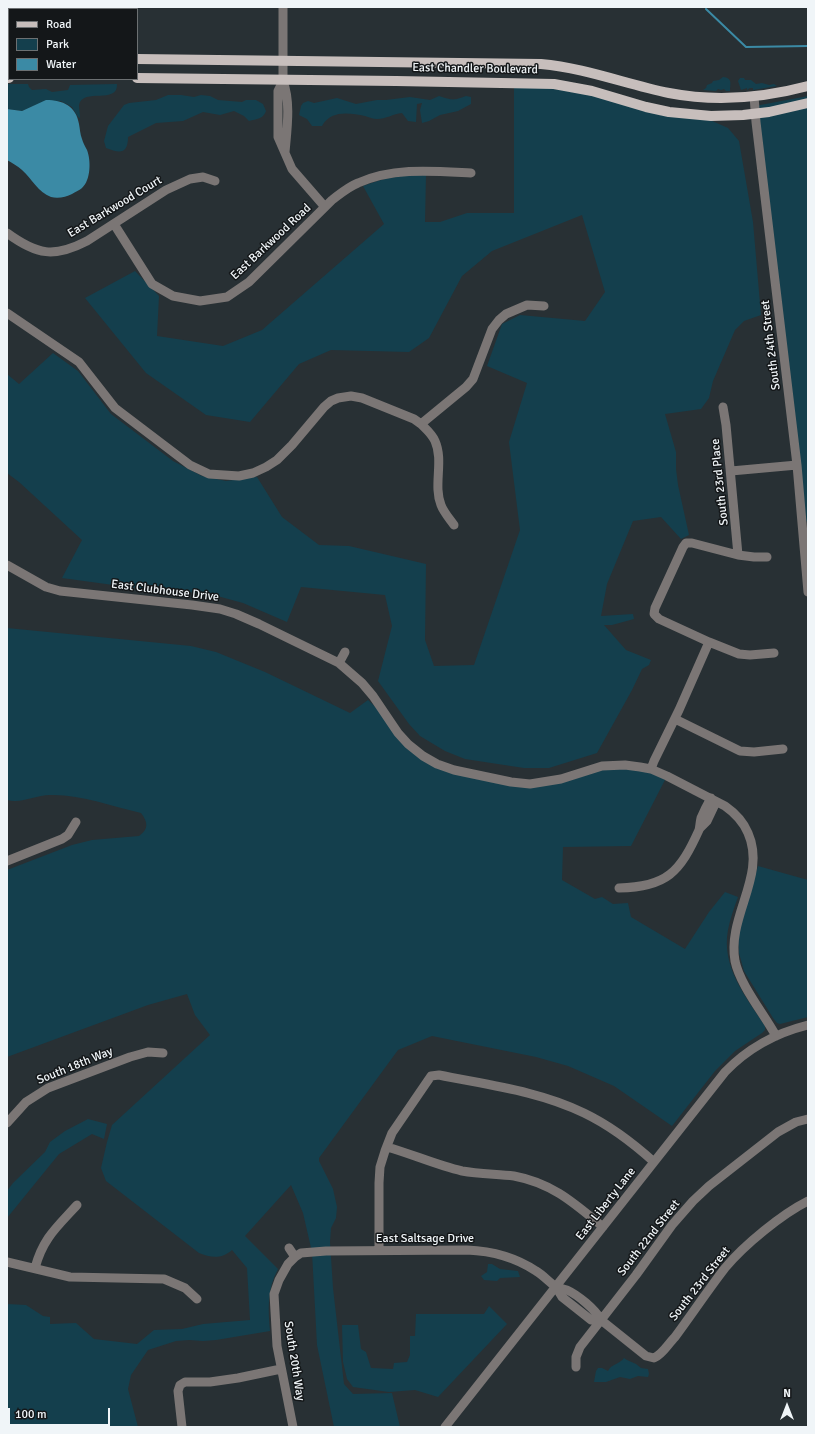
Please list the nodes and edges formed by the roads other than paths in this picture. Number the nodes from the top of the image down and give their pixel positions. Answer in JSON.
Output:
{"nodes":[{"id":1,"x":283,"y":7,"type":"edge"},
{"id":2,"x":138,"y":59,"type":"edge"},
{"id":3,"x":283,"y":61,"type":"junction"},
{"id":4,"x":138,"y":78,"type":"edge"},
{"id":5,"x":283,"y":80,"type":"junction"},
{"id":6,"x":808,"y":86,"type":"edge"},
{"id":7,"x":754,"y":96,"type":"junction"},
{"id":8,"x":808,"y":103,"type":"edge"},
{"id":9,"x":755,"y":113,"type":"junction"},
{"id":10,"x":472,"y":173,"type":"dead end"},
{"id":11,"x":215,"y":181,"type":"dead end"},
{"id":12,"x":325,"y":207,"type":"junction"},
{"id":13,"x":114,"y":224,"type":"junction"},
{"id":14,"x":7,"y":233,"type":"edge"},
{"id":15,"x":544,"y":306,"type":"dead end"},
{"id":16,"x":7,"y":313,"type":"edge"},
{"id":17,"x":723,"y":407,"type":"dead end"},
{"id":18,"x":421,"y":424,"type":"junction"},
{"id":19,"x":797,"y":465,"type":"junction"},
{"id":20,"x":731,"y":471,"type":"junction"},
{"id":21,"x":454,"y":525,"type":"dead end"},
{"id":22,"x":738,"y":555,"type":"junction"},
{"id":23,"x":767,"y":557,"type":"dead end"},
{"id":24,"x":807,"y":563,"type":"edge"},
{"id":25,"x":7,"y":565,"type":"edge"},
{"id":26,"x":808,"y":592,"type":"edge"},
{"id":27,"x":709,"y":642,"type":"junction"},
{"id":28,"x":345,"y":652,"type":"dead end"},
{"id":29,"x":774,"y":653,"type":"dead end"},
{"id":30,"x":339,"y":663,"type":"junction"},
{"id":31,"x":675,"y":719,"type":"junction"},
{"id":32,"x":783,"y":749,"type":"dead end"},
{"id":33,"x":651,"y":769,"type":"junction"},
{"id":34,"x":713,"y":800,"type":"junction"},
{"id":35,"x":76,"y":822,"type":"dead end"},
{"id":36,"x":7,"y":861,"type":"edge"},
{"id":37,"x":619,"y":888,"type":"dead end"},
{"id":38,"x":808,"y":1025,"type":"edge"},
{"id":39,"x":776,"y":1036,"type":"junction"},
{"id":40,"x":163,"y":1053,"type":"dead end"},
{"id":41,"x":808,"y":1119,"type":"edge"},
{"id":42,"x":7,"y":1123,"type":"edge"},
{"id":43,"x":387,"y":1146,"type":"junction"},
{"id":44,"x":654,"y":1162,"type":"junction"},
{"id":45,"x":808,"y":1201,"type":"edge"},
{"id":46,"x":77,"y":1204,"type":"dead end"},
{"id":47,"x":603,"y":1227,"type":"junction"},
{"id":48,"x":289,"y":1248,"type":"dead end"},
{"id":49,"x":378,"y":1250,"type":"junction"},
{"id":50,"x":295,"y":1257,"type":"junction"},
{"id":51,"x":7,"y":1262,"type":"edge"},
{"id":52,"x":35,"y":1268,"type":"junction"},
{"id":53,"x":556,"y":1287,"type":"junction"},
{"id":54,"x":197,"y":1299,"type":"dead end"},
{"id":55,"x":585,"y":1303,"type":"junction"},
{"id":56,"x":579,"y":1311,"type":"junction"},
{"id":57,"x":600,"y":1320,"type":"junction"},
{"id":58,"x":654,"y":1358,"type":"joint"},
{"id":59,"x":576,"y":1367,"type":"dead end"},
{"id":60,"x":281,"y":1369,"type":"junction"},
{"id":61,"x":182,"y":1427,"type":"edge"},
{"id":62,"x":293,"y":1427,"type":"edge"},
{"id":63,"x":445,"y":1427,"type":"edge"}],
"edges":[{"from":1,"to":3,"type":"street"},
{"from":2,"to":3,"type":"main road","name":"East Chandler Boulevard"},
{"from":3,"to":5,"type":"street"},
{"from":3,"to":7,"type":"main road","name":"East Chandler Boulevard"},
{"from":4,"to":5,"type":"main road","name":"East Chandler Boulevard"},
{"from":5,"to":9,"type":"main road","name":"East Chandler Boulevard"},
{"from":5,"to":12,"type":"street"},
{"from":6,"to":7,"type":"main road","name":"East Chandler Boulevard"},
{"from":7,"to":9,"type":"street","name":"South 24th Street"},
{"from":8,"to":9,"type":"main road","name":"East Chandler Boulevard"},
{"from":9,"to":19,"type":"street","name":"South 24th Street"},
{"from":10,"to":12,"type":"street","name":"East Barkwood Road"},
{"from":11,"to":13,"type":"street","name":"East Barkwood Court"},
{"from":12,"to":13,"type":"street","name":"East Barkwood Road"},
{"from":13,"to":14,"type":"street","name":"East Barkwood Court"},
{"from":15,"to":18,"type":"street"},
{"from":16,"to":18,"type":"street"},
{"from":17,"to":20,"type":"street","name":"South 23rd Place"},
{"from":18,"to":21,"type":"street"},
{"from":19,"to":20,"type":"street"},
{"from":19,"to":24,"type":"street","name":"South 24th Street"},
{"from":20,"to":22,"type":"street","name":"South 23rd Place"},
{"from":22,"to":23,"type":"street"},
{"from":22,"to":27,"type":"street"},
{"from":24,"to":26,"type":"street","name":"South 24th Street"},
{"from":25,"to":30,"type":"street","name":"East Clubhouse Drive"},
{"from":27,"to":29,"type":"street"},
{"from":27,"to":31,"type":"street"},
{"from":28,"to":30,"type":"street"},
{"from":30,"to":33,"type":"street","name":"East Clubhouse Drive"},
{"from":31,"to":32,"type":"street"},
{"from":31,"to":33,"type":"street"},
{"from":33,"to":34,"type":"street","name":"East Clubhouse Drive"},
{"from":34,"to":37,"type":"street"},
{"from":34,"to":39,"type":"street","name":"East Clubhouse Drive"},
{"from":35,"to":36,"type":"street"},
{"from":38,"to":39,"type":"street","name":"East Liberty Lane"},
{"from":39,"to":44,"type":"street","name":"East Liberty Lane"},
{"from":40,"to":42,"type":"street","name":"South 18th Way"},
{"from":41,"to":57,"type":"street","name":"South 22nd Street"},
{"from":43,"to":44,"type":"street"},
{"from":43,"to":47,"type":"street"},
{"from":43,"to":49,"type":"street"},
{"from":44,"to":47,"type":"street","name":"East Liberty Lane"},
{"from":45,"to":58,"type":"street","name":"South 23rd Street"},
{"from":46,"to":52,"type":"street"},
{"from":47,"to":53,"type":"street","name":"East Liberty Lane"},
{"from":48,"to":50,"type":"street"},
{"from":49,"to":50,"type":"street","name":"East Saltsage Drive"},
{"from":49,"to":53,"type":"street","name":"East Saltsage Drive"},
{"from":50,"to":60,"type":"street","name":"South 20th Way"},
{"from":51,"to":52,"type":"street"},
{"from":52,"to":54,"type":"street"},
{"from":53,"to":55,"type":"street","name":"East Saltsage Drive"},
{"from":53,"to":56,"type":"street","name":"East Saltsage Drive"},
{"from":53,"to":63,"type":"street","name":"East Liberty Lane"},
{"from":55,"to":56,"type":"street"},
{"from":55,"to":57,"type":"street","name":"East Saltsage Drive"},
{"from":56,"to":57,"type":"street","name":"East Saltsage Drive"},
{"from":57,"to":58,"type":"street","name":"East Saltsage Drive"},
{"from":57,"to":59,"type":"street","name":"South 22nd Street"},
{"from":60,"to":61,"type":"street"},
{"from":60,"to":62,"type":"street","name":"South 20th Way"}]}
